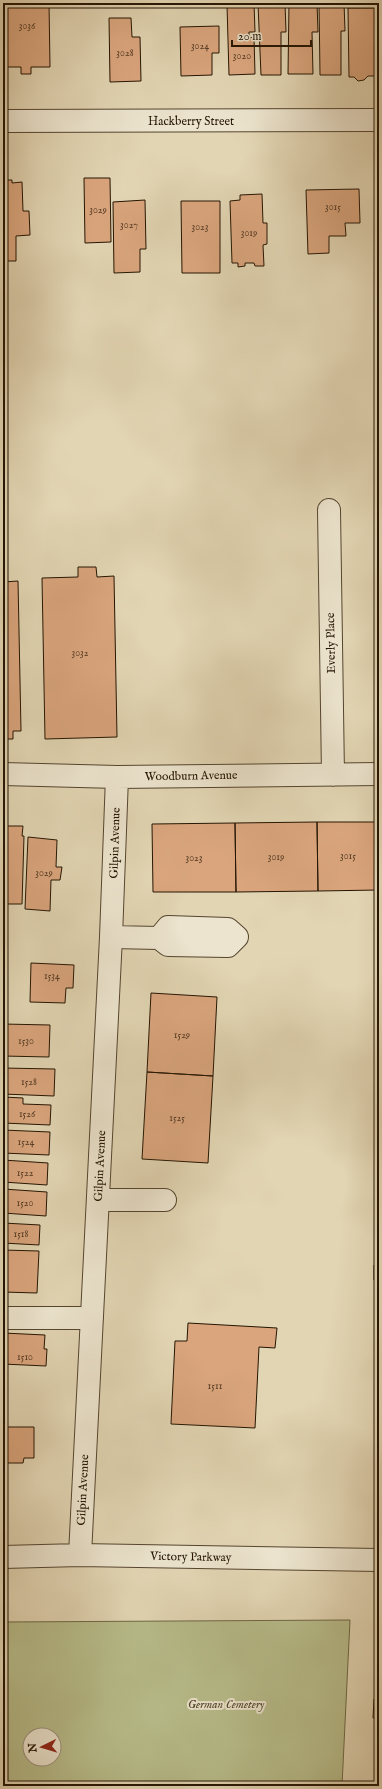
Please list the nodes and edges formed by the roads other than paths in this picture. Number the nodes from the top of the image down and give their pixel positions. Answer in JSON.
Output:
{"nodes":[{"id":1,"x":379,"y":120,"type":"edge"},
{"id":2,"x":3,"y":121,"type":"edge"},
{"id":3,"x":329,"y":510,"type":"dead end"},
{"id":4,"x":3,"y":774,"type":"edge"},
{"id":5,"x":379,"y":774,"type":"edge"},
{"id":6,"x":333,"y":775,"type":"junction"},
{"id":7,"x":118,"y":777,"type":"junction"},
{"id":8,"x":111,"y":937,"type":"junction"},
{"id":9,"x":159,"y":938,"type":"dead end"},
{"id":10,"x":98,"y":1200,"type":"junction"},
{"id":11,"x":165,"y":1200,"type":"dead end"},
{"id":12,"x":3,"y":1318,"type":"edge"},
{"id":13,"x":92,"y":1318,"type":"junction"},
{"id":14,"x":80,"y":1555,"type":"junction"},
{"id":15,"x":3,"y":1557,"type":"edge"},
{"id":16,"x":379,"y":1560,"type":"edge"}],
"edges":[{"from":1,"to":2,"type":"street","name":"Hackberry Street"},
{"from":3,"to":6,"type":"street","name":"Everly Place"},
{"from":4,"to":7,"type":"street","name":"Woodburn Avenue"},
{"from":5,"to":6,"type":"street","name":"Woodburn Avenue"},
{"from":6,"to":7,"type":"street","name":"Woodburn Avenue"},
{"from":7,"to":8,"type":"street","name":"Gilpin Avenue"},
{"from":8,"to":9,"type":"street"},
{"from":8,"to":10,"type":"street","name":"Gilpin Avenue"},
{"from":10,"to":11,"type":"street"},
{"from":10,"to":13,"type":"street","name":"Gilpin Avenue"},
{"from":12,"to":13,"type":"street"},
{"from":13,"to":14,"type":"street","name":"Gilpin Avenue"},
{"from":14,"to":15,"type":"street","name":"Victory Parkway"},
{"from":14,"to":16,"type":"street","name":"Victory Parkway"}]}
